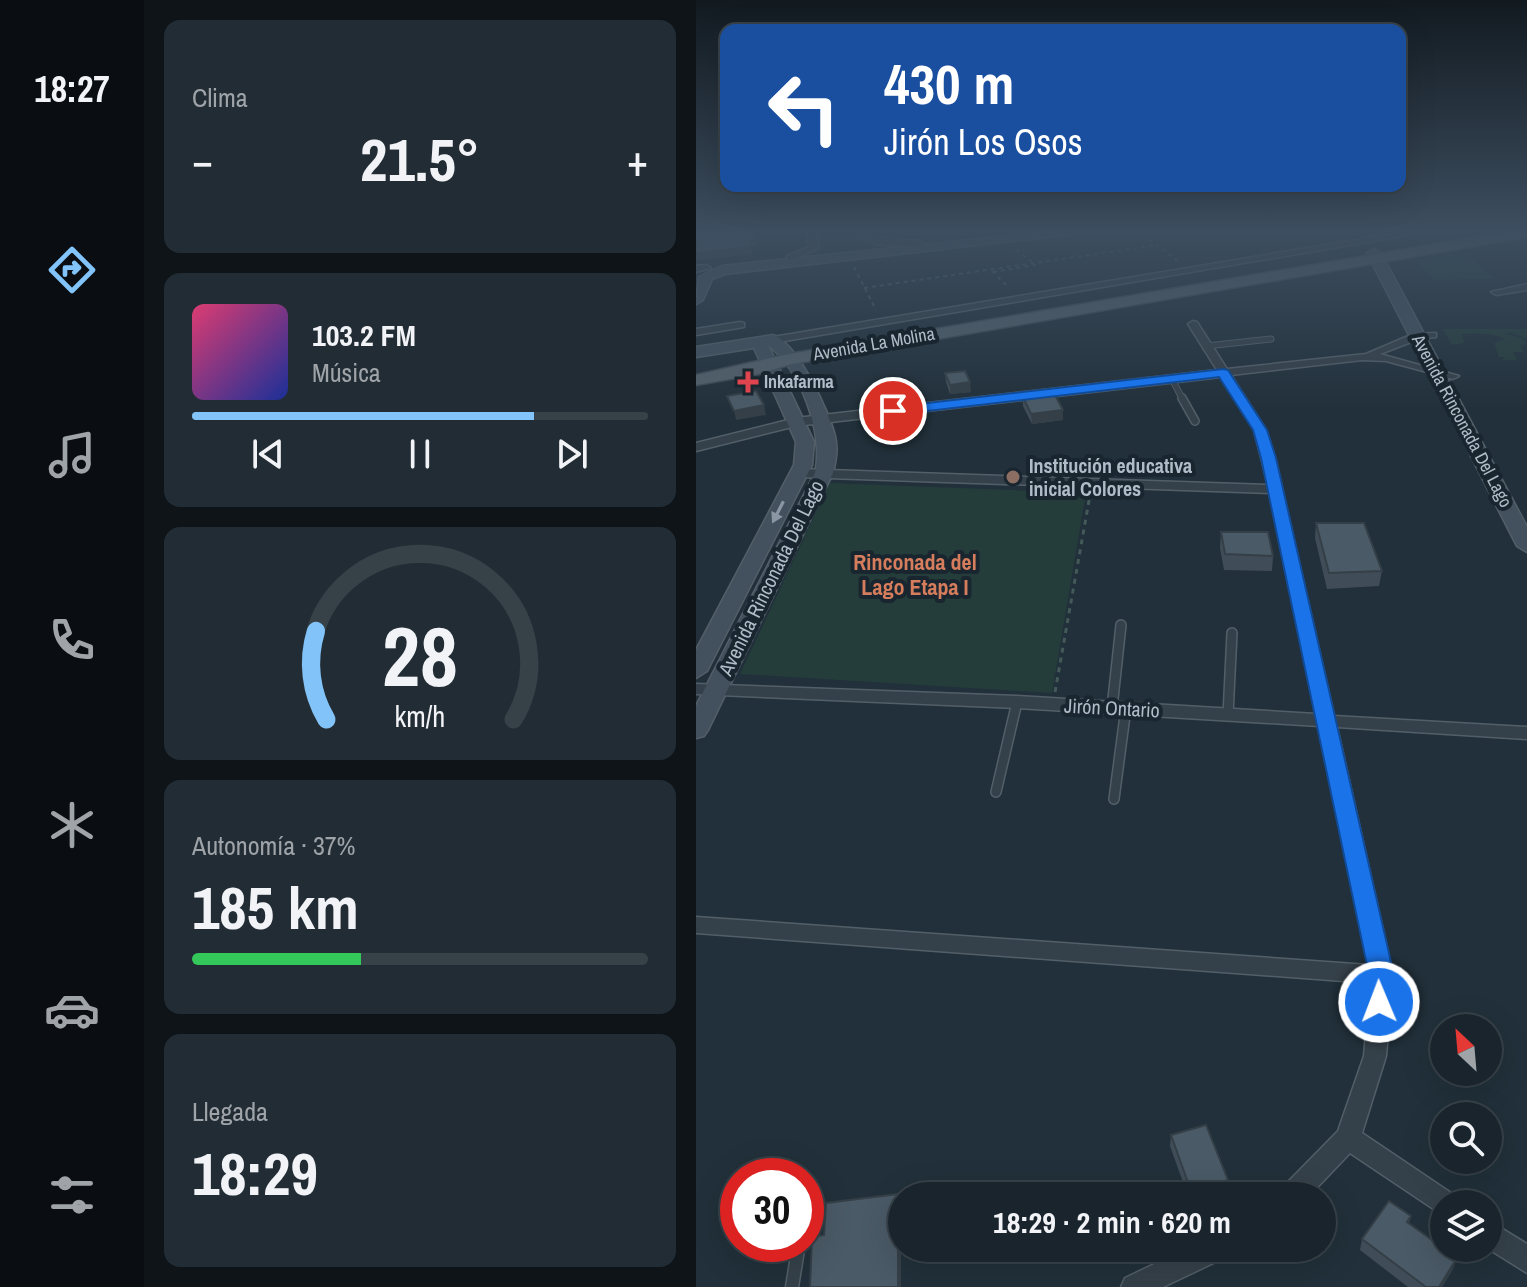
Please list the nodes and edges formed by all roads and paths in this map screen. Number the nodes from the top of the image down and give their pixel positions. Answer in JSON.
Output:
{"nodes":[{"id":1,"x":865,"y":290,"type":"edge"},
{"id":2,"x":1073,"y":290,"type":"edge"},
{"id":3,"x":1154,"y":290,"type":"edge"},
{"id":4,"x":1185,"y":290,"type":"edge"},
{"id":5,"x":1401,"y":290,"type":"edge"},
{"id":6,"x":1508,"y":290,"type":"edge"},
{"id":7,"x":1174,"y":292,"type":"junction"},
{"id":8,"x":1496,"y":292,"type":"dead end"},
{"id":9,"x":1097,"y":299,"type":"junction"},
{"id":10,"x":873,"y":305,"type":"dead end"},
{"id":11,"x":1193,"y":324,"type":"dead end"},
{"id":12,"x":740,"y":325,"type":"dead end"},
{"id":13,"x":696,"y":332,"type":"edge"},
{"id":14,"x":1425,"y":336,"type":"junction"},
{"id":15,"x":1271,"y":339,"type":"dead end"},
{"id":16,"x":1206,"y":346,"type":"junction"},
{"id":17,"x":696,"y":352,"type":"edge"},
{"id":18,"x":773,"y":352,"type":"junction"},
{"id":19,"x":1362,"y":357,"type":"junction"},
{"id":20,"x":696,"y":367,"type":"edge"},
{"id":21,"x":1223,"y":373,"type":"junction"},
{"id":22,"x":1445,"y":375,"type":"junction"},
{"id":23,"x":1172,"y":379,"type":"junction"},
{"id":24,"x":696,"y":380,"type":"edge"},
{"id":25,"x":819,"y":419,"type":"junction"},
{"id":26,"x":1195,"y":421,"type":"dead end"},
{"id":27,"x":796,"y":422,"type":"junction"},
{"id":28,"x":696,"y":447,"type":"edge"},
{"id":29,"x":799,"y":473,"type":"junction"},
{"id":30,"x":824,"y":473,"type":"junction"},
{"id":31,"x":1093,"y":483,"type":"junction"},
{"id":32,"x":1274,"y":489,"type":"junction"},
{"id":33,"x":1527,"y":514,"type":"edge"},
{"id":34,"x":1527,"y":546,"type":"edge"},
{"id":35,"x":1121,"y":625,"type":"dead end"},
{"id":36,"x":1232,"y":633,"type":"dead end"},
{"id":37,"x":696,"y":671,"type":"edge"},
{"id":38,"x":706,"y":690,"type":"edge"},
{"id":39,"x":1017,"y":702,"type":"junction"},
{"id":40,"x":1053,"y":704,"type":"junction"},
{"id":41,"x":1119,"y":708,"type":"junction"},
{"id":42,"x":1228,"y":715,"type":"junction"},
{"id":43,"x":1327,"y":720,"type":"junction"},
{"id":44,"x":696,"y":730,"type":"edge"},
{"id":45,"x":1527,"y":733,"type":"edge"},
{"id":46,"x":996,"y":792,"type":"dead end"},
{"id":47,"x":1114,"y":799,"type":"dead end"},
{"id":48,"x":696,"y":925,"type":"edge"},
{"id":49,"x":1382,"y":975,"type":"junction"},
{"id":50,"x":1348,"y":1138,"type":"junction"},
{"id":51,"x":1306,"y":1182,"type":"edge"},
{"id":52,"x":1430,"y":1194,"type":"edge"},
{"id":53,"x":1502,"y":1243,"type":"edge"},
{"id":54,"x":1527,"y":1260,"type":"edge"},
{"id":55,"x":796,"y":1262,"type":"edge"},
{"id":56,"x":1187,"y":1262,"type":"edge"},
{"id":57,"x":792,"y":1287,"type":"edge"},
{"id":58,"x":1134,"y":1287,"type":"edge"}],
"edges":[{"from":1,"to":10,"type":"path"},
{"from":2,"to":18,"type":"street"},
{"from":3,"to":9,"type":"main road","name":"Avenida La Molina"},
{"from":4,"to":7,"type":"main road","name":"Avenida La Molina"},
{"from":5,"to":14,"type":"street","name":"Avenida Rinconada Del Lago"},
{"from":6,"to":8,"type":"street"},
{"from":7,"to":9,"type":"main road"},
{"from":7,"to":18,"type":"main road","name":"Avenida La Molina"},
{"from":9,"to":18,"type":"main road","name":"Avenida La Molina"},
{"from":11,"to":16,"type":"street"},
{"from":12,"to":13,"type":"street"},
{"from":14,"to":19,"type":"street"},
{"from":14,"to":22,"type":"street","name":"Avenida Rinconada Del Lago"},
{"from":15,"to":16,"type":"lane"},
{"from":16,"to":21,"type":"street"},
{"from":17,"to":18,"type":"street"},
{"from":18,"to":20,"type":"main road","name":"Avenida La Molina"},
{"from":18,"to":24,"type":"main road","name":"Avenida La Molina"},
{"from":18,"to":25,"type":"street","name":"Avenida Rinconada Del Lago"},
{"from":18,"to":27,"type":"street","name":"Avenida Rinconada Del Lago"},
{"from":19,"to":21,"type":"street"},
{"from":19,"to":22,"type":"street"},
{"from":21,"to":23,"type":"street"},
{"from":21,"to":32,"type":"street"},
{"from":22,"to":33,"type":"street","name":"Avenida Rinconada Del Lago"},
{"from":22,"to":34,"type":"street","name":"Avenida Rinconada Del Lago"},
{"from":23,"to":25,"type":"street"},
{"from":23,"to":26,"type":"lane"},
{"from":25,"to":27,"type":"street"},
{"from":25,"to":30,"type":"street","name":"Avenida Rinconada Del Lago"},
{"from":27,"to":28,"type":"street"},
{"from":27,"to":29,"type":"street","name":"Avenida Rinconada Del Lago"},
{"from":29,"to":30,"type":"street"},
{"from":29,"to":37,"type":"street","name":"Avenida Rinconada Del Lago","one_way":true},
{"from":30,"to":31,"type":"street"},
{"from":30,"to":38,"type":"street","name":"Avenida Rinconada Del Lago"},
{"from":31,"to":32,"type":"street"},
{"from":31,"to":40,"type":"path"},
{"from":32,"to":43,"type":"street"},
{"from":35,"to":41,"type":"lane"},
{"from":36,"to":42,"type":"lane"},
{"from":38,"to":39,"type":"street","name":"Jirón Ontario"},
{"from":38,"to":44,"type":"street","name":"Avenida Rinconada Del Lago"},
{"from":39,"to":40,"type":"street","name":"Jirón Ontario"},
{"from":39,"to":46,"type":"lane"},
{"from":40,"to":41,"type":"street","name":"Jirón Ontario"},
{"from":41,"to":42,"type":"street","name":"Jirón Ontario"},
{"from":41,"to":47,"type":"lane"},
{"from":42,"to":43,"type":"street","name":"Jirón Ontario"},
{"from":43,"to":45,"type":"street","name":"Jirón Ontario"},
{"from":43,"to":49,"type":"street"},
{"from":48,"to":49,"type":"street"},
{"from":49,"to":50,"type":"street"},
{"from":50,"to":51,"type":"street"},
{"from":50,"to":52,"type":"street"},
{"from":53,"to":54,"type":"street"},
{"from":55,"to":57,"type":"lane"},
{"from":56,"to":58,"type":"street"}]}
